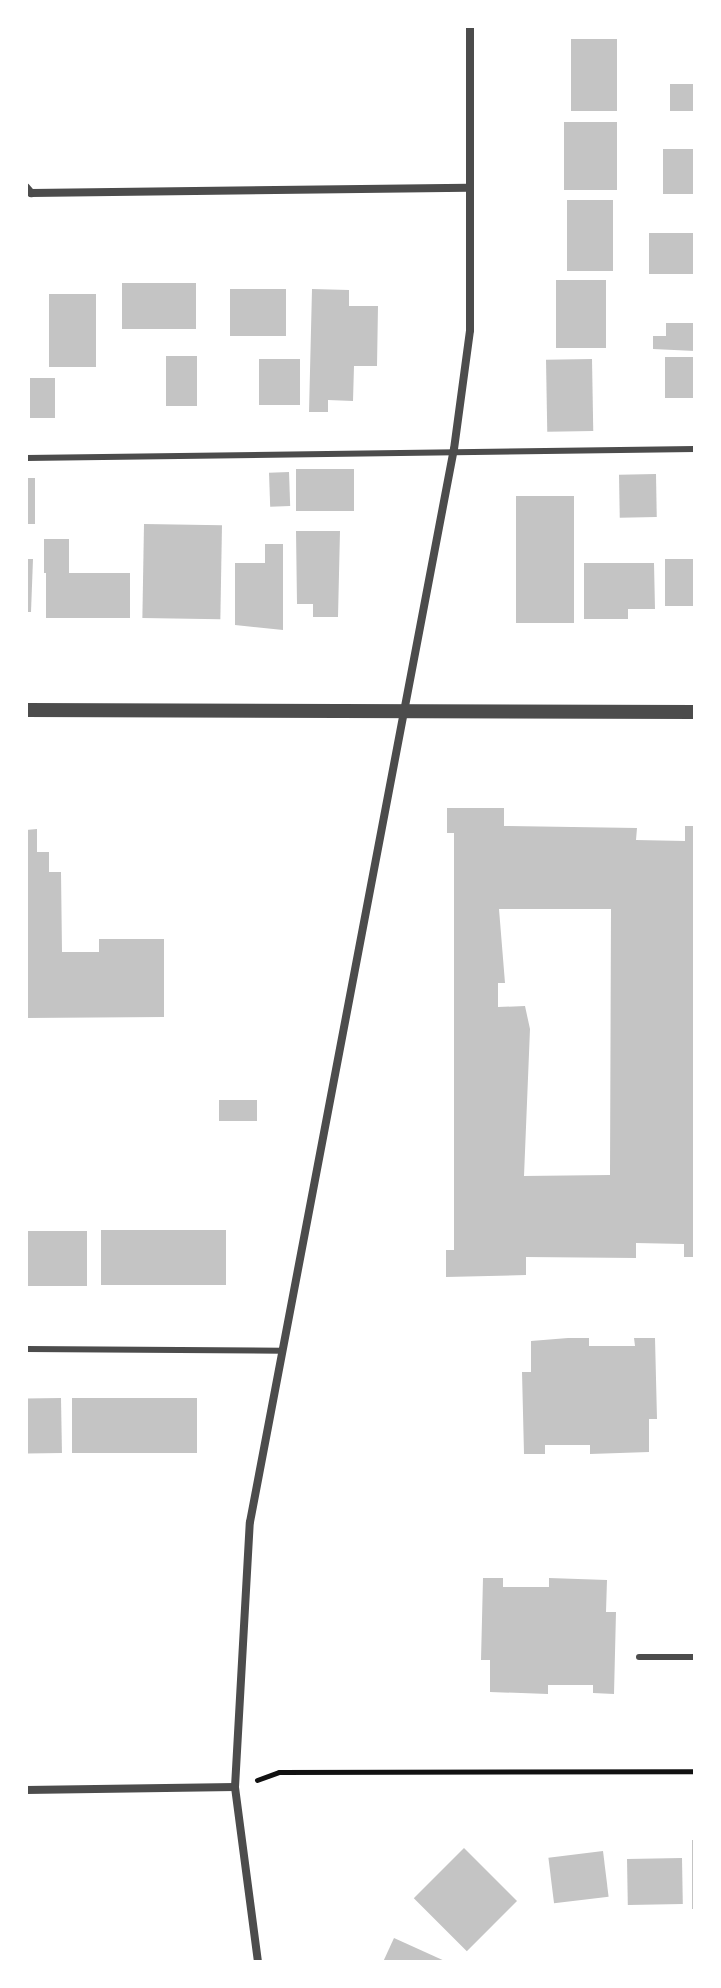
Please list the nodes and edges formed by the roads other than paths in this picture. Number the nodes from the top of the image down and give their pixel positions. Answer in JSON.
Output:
{"nodes":[{"id":1,"x":470,"y":26,"type":"edge"},
{"id":2,"x":26,"y":187,"type":"edge"},
{"id":3,"x":468,"y":188,"type":"junction"},
{"id":4,"x":454,"y":449,"type":"junction"},
{"id":5,"x":695,"y":449,"type":"edge"},
{"id":6,"x":26,"y":458,"type":"edge"},
{"id":7,"x":26,"y":710,"type":"edge"},
{"id":8,"x":406,"y":710,"type":"junction"},
{"id":9,"x":695,"y":712,"type":"edge"},
{"id":10,"x":26,"y":1349,"type":"edge"},
{"id":11,"x":282,"y":1351,"type":"junction"},
{"id":12,"x":639,"y":1657,"type":"dead end"},
{"id":13,"x":695,"y":1657,"type":"edge"},
{"id":14,"x":235,"y":1787,"type":"junction"},
{"id":15,"x":26,"y":1790,"type":"edge"},
{"id":16,"x":258,"y":1962,"type":"edge"}],
"edges":[{"from":1,"to":3,"type":"street"},
{"from":2,"to":3,"type":"street"},
{"from":3,"to":4,"type":"street"},
{"from":4,"to":5,"type":"lane"},
{"from":4,"to":6,"type":"lane"},
{"from":4,"to":8,"type":"street"},
{"from":7,"to":8,"type":"street"},
{"from":8,"to":9,"type":"street"},
{"from":8,"to":11,"type":"street"},
{"from":10,"to":11,"type":"lane"},
{"from":11,"to":14,"type":"street"},
{"from":12,"to":13,"type":"lane"},
{"from":14,"to":15,"type":"street"},
{"from":14,"to":16,"type":"street"}]}
